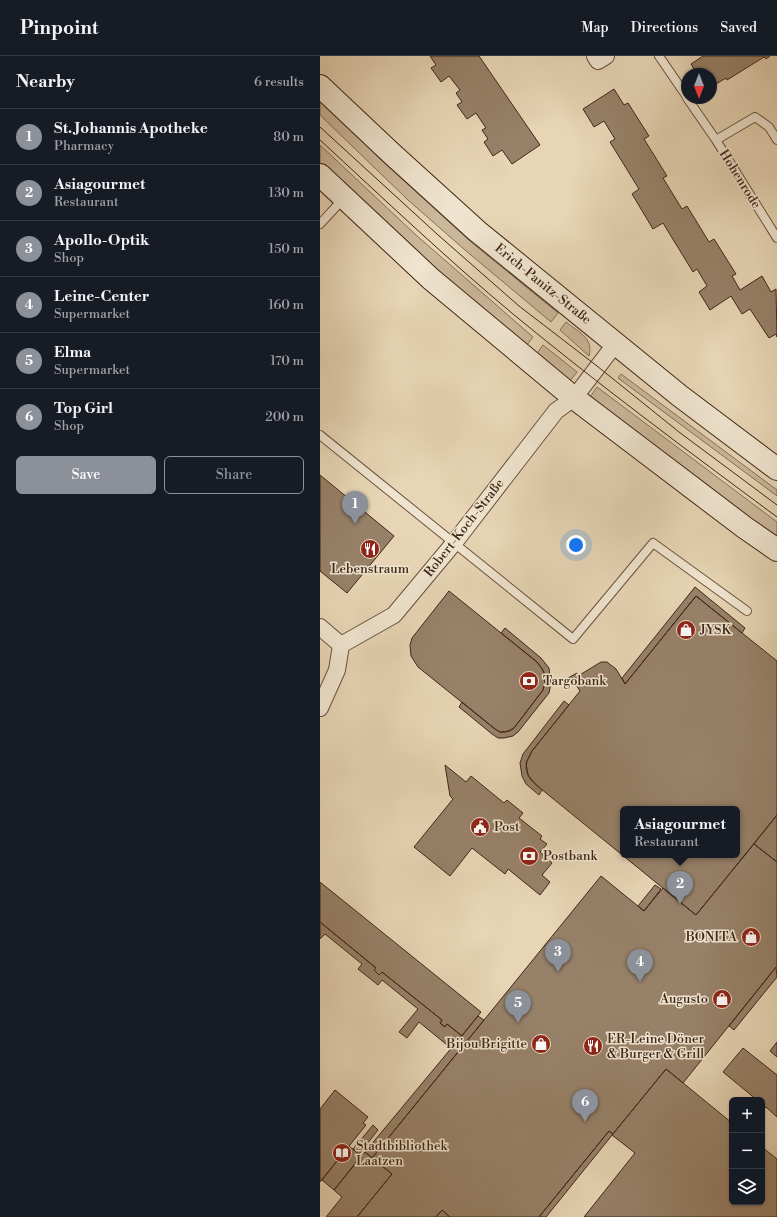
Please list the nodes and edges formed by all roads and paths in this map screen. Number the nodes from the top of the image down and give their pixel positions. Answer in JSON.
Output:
{"nodes":[{"id":1,"x":659,"y":56,"type":"edge"},
{"id":2,"x":320,"y":86,"type":"edge"},
{"id":3,"x":681,"y":89,"type":"edge"},
{"id":4,"x":691,"y":104,"type":"edge"},
{"id":5,"x":716,"y":140,"type":"junction"},
{"id":6,"x":777,"y":140,"type":"edge"},
{"id":7,"x":320,"y":175,"type":"edge"},
{"id":8,"x":344,"y":198,"type":"junction"},
{"id":9,"x":320,"y":224,"type":"edge"},
{"id":10,"x":777,"y":238,"type":"edge"},
{"id":11,"x":616,"y":343,"type":"junction"},
{"id":12,"x":574,"y":398,"type":"junction"},
{"id":13,"x":320,"y":435,"type":"edge"},
{"id":14,"x":777,"y":469,"type":"edge"},
{"id":15,"x":454,"y":543,"type":"junction"},
{"id":16,"x":777,"y":550,"type":"edge"},
{"id":17,"x":747,"y":611,"type":"dead end"},
{"id":18,"x":320,"y":627,"type":"edge"},
{"id":19,"x":341,"y":644,"type":"junction"},
{"id":20,"x":320,"y":708,"type":"edge"}],
"edges":[{"from":1,"to":3,"type":"lane","name":"Hohenrode"},
{"from":2,"to":11,"type":"main road","name":"Erich-Panitz-Straße"},
{"from":4,"to":5,"type":"lane","name":"Hohenrode"},
{"from":5,"to":6,"type":"lane","name":"Hohenrode"},
{"from":5,"to":10,"type":"lane","name":"Hohenrode"},
{"from":7,"to":8,"type":"main road"},
{"from":8,"to":9,"type":"lane"},
{"from":8,"to":12,"type":"main road"},
{"from":11,"to":12,"type":"street","name":"Robert-Koch-Straße"},
{"from":11,"to":14,"type":"main road","name":"Erich-Panitz-Straße"},
{"from":12,"to":15,"type":"street","name":"Robert-Koch-Straße"},
{"from":12,"to":16,"type":"main road"},
{"from":13,"to":15,"type":"lane"},
{"from":15,"to":17,"type":"lane"},
{"from":15,"to":19,"type":"street","name":"Robert-Koch-Straße"},
{"from":18,"to":19,"type":"street"},
{"from":19,"to":20,"type":"street"}]}
